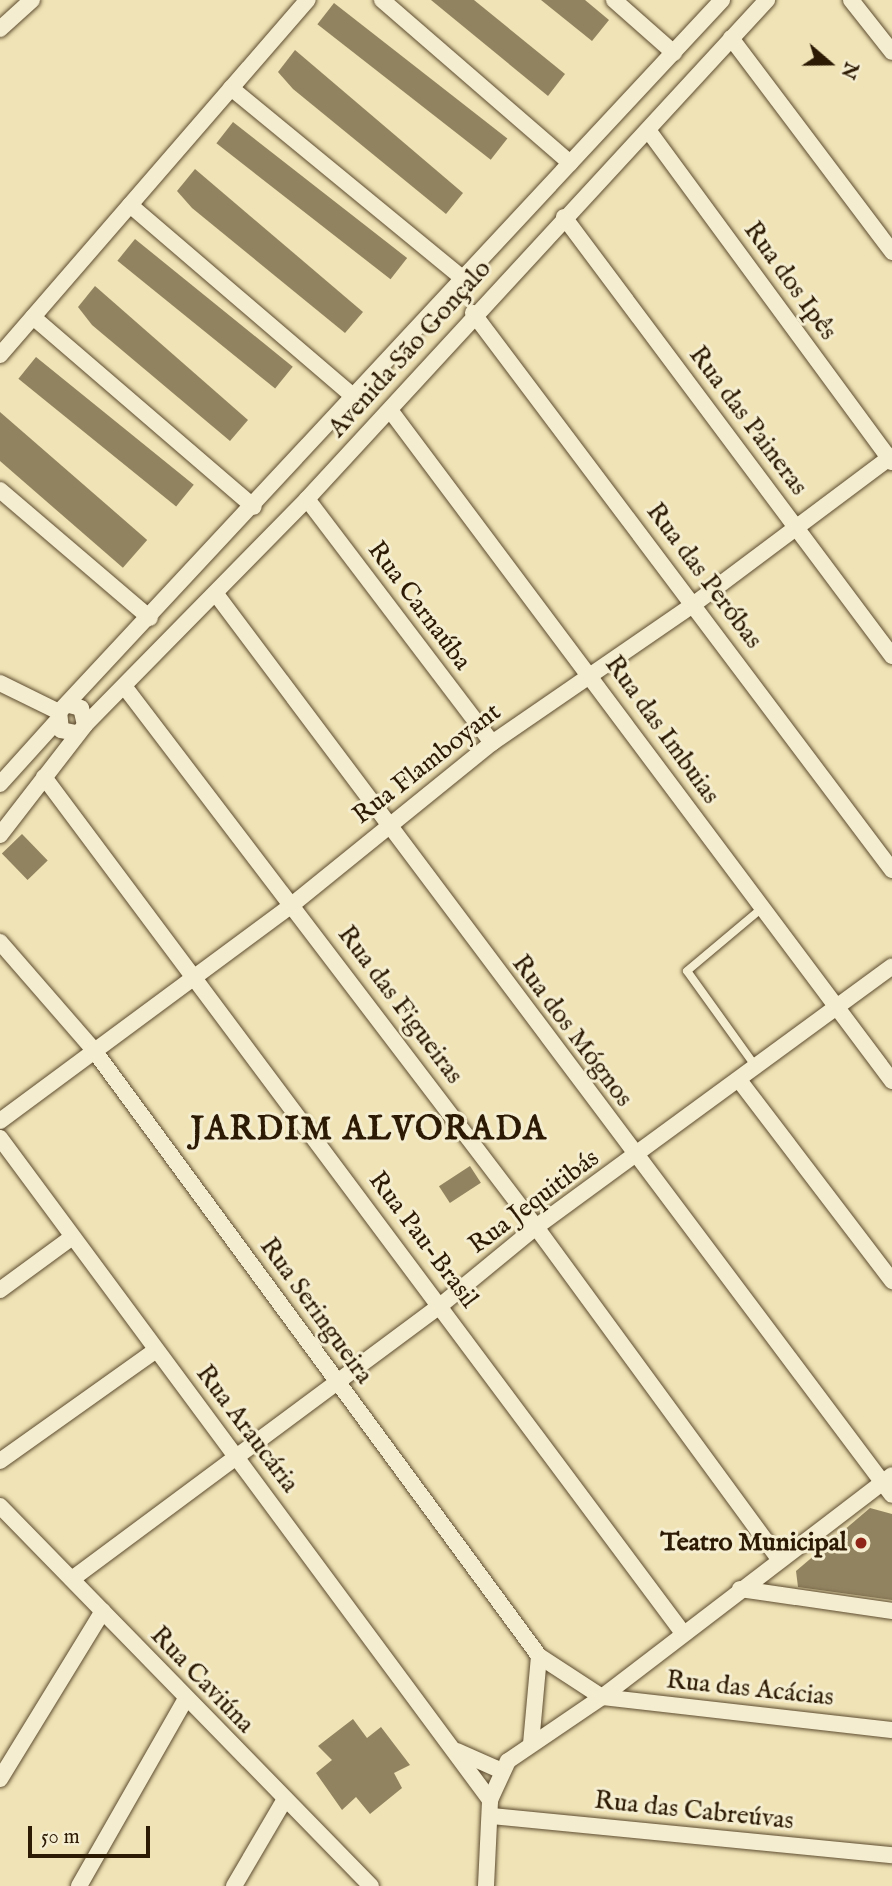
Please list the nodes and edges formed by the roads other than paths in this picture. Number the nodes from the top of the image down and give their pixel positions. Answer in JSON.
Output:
{"nodes":[{"id":1,"x":32,"y":0,"type":"edge"},
{"id":2,"x":308,"y":0,"type":"edge"},
{"id":3,"x":382,"y":0,"type":"edge"},
{"id":4,"x":614,"y":0,"type":"edge"},
{"id":5,"x":722,"y":0,"type":"edge"},
{"id":6,"x":767,"y":0,"type":"edge"},
{"id":7,"x":852,"y":0,"type":"edge"},
{"id":8,"x":0,"y":29,"type":"edge"},
{"id":9,"x":732,"y":38,"type":"junction"},
{"id":10,"x":892,"y":52,"type":"edge"},
{"id":11,"x":674,"y":53,"type":"junction"},
{"id":12,"x":231,"y":88,"type":"junction"},
{"id":13,"x":648,"y":130,"type":"junction"},
{"id":14,"x":570,"y":163,"type":"junction"},
{"id":15,"x":130,"y":205,"type":"junction"},
{"id":16,"x":564,"y":217,"type":"junction"},
{"id":17,"x":892,"y":253,"type":"edge"},
{"id":18,"x":462,"y":278,"type":"junction"},
{"id":19,"x":474,"y":313,"type":"junction"},
{"id":20,"x":33,"y":317,"type":"junction"},
{"id":21,"x":0,"y":355,"type":"edge"},
{"id":22,"x":356,"y":399,"type":"junction"},
{"id":23,"x":390,"y":410,"type":"junction"},
{"id":24,"x":891,"y":458,"type":"edge"},
{"id":25,"x":0,"y":490,"type":"edge"},
{"id":26,"x":307,"y":499,"type":"junction"},
{"id":27,"x":254,"y":507,"type":"junction"},
{"id":28,"x":797,"y":527,"type":"junction"},
{"id":29,"x":216,"y":594,"type":"junction"},
{"id":30,"x":695,"y":604,"type":"junction"},
{"id":31,"x":150,"y":618,"type":"junction"},
{"id":32,"x":892,"y":656,"type":"edge"},
{"id":33,"x":590,"y":672,"type":"junction"},
{"id":34,"x":0,"y":683,"type":"edge"},
{"id":35,"x":124,"y":686,"type":"junction"},
{"id":36,"x":62,"y":712,"type":"junction"},
{"id":37,"x":80,"y":729,"type":"junction"},
{"id":38,"x":492,"y":743,"type":"junction"},
{"id":39,"x":44,"y":777,"type":"junction"},
{"id":40,"x":0,"y":784,"type":"edge"},
{"id":41,"x":387,"y":824,"type":"junction"},
{"id":42,"x":0,"y":835,"type":"edge"},
{"id":43,"x":892,"y":870,"type":"edge"},
{"id":44,"x":293,"y":904,"type":"junction"},
{"id":45,"x":762,"y":908,"type":"junction"},
{"id":46,"x":0,"y":942,"type":"edge"},
{"id":47,"x":892,"y":966,"type":"edge"},
{"id":48,"x":197,"y":977,"type":"junction"},
{"id":49,"x":836,"y":1008,"type":"junction"},
{"id":50,"x":93,"y":1049,"type":"junction"},
{"id":51,"x":756,"y":1067,"type":"junction"},
{"id":52,"x":739,"y":1080,"type":"junction"},
{"id":53,"x":892,"y":1082,"type":"edge"},
{"id":54,"x":0,"y":1121,"type":"edge"},
{"id":55,"x":0,"y":1138,"type":"edge"},
{"id":56,"x":636,"y":1157,"type":"junction"},
{"id":57,"x":536,"y":1227,"type":"junction"},
{"id":58,"x":71,"y":1238,"type":"junction"},
{"id":59,"x":892,"y":1281,"type":"edge"},
{"id":60,"x":0,"y":1290,"type":"edge"},
{"id":61,"x":441,"y":1305,"type":"junction"},
{"id":62,"x":156,"y":1350,"type":"junction"},
{"id":63,"x":337,"y":1380,"type":"junction"},
{"id":64,"x":237,"y":1457,"type":"junction"},
{"id":65,"x":0,"y":1461,"type":"edge"},
{"id":66,"x":889,"y":1484,"type":"edge"},
{"id":67,"x":3,"y":1516,"type":"edge"},
{"id":68,"x":780,"y":1560,"type":"junction"},
{"id":69,"x":72,"y":1579,"type":"junction"},
{"id":70,"x":740,"y":1589,"type":"junction"},
{"id":71,"x":103,"y":1611,"type":"junction"},
{"id":72,"x":892,"y":1611,"type":"edge"},
{"id":73,"x":683,"y":1633,"type":"junction"},
{"id":74,"x":539,"y":1656,"type":"junction"},
{"id":75,"x":602,"y":1697,"type":"junction"},
{"id":76,"x":185,"y":1700,"type":"junction"},
{"id":77,"x":892,"y":1730,"type":"edge"},
{"id":78,"x":531,"y":1744,"type":"junction"},
{"id":79,"x":455,"y":1750,"type":"junction"},
{"id":80,"x":502,"y":1771,"type":"junction"},
{"id":81,"x":0,"y":1779,"type":"edge"},
{"id":82,"x":285,"y":1799,"type":"junction"},
{"id":83,"x":491,"y":1808,"type":"junction"},
{"id":84,"x":892,"y":1855,"type":"edge"},
{"id":85,"x":79,"y":1886,"type":"edge"},
{"id":86,"x":234,"y":1886,"type":"edge"},
{"id":87,"x":371,"y":1886,"type":"edge"},
{"id":88,"x":486,"y":1886,"type":"edge"}],
"edges":[{"from":1,"to":8,"type":"street"},
{"from":2,"to":12,"type":"street"},
{"from":3,"to":14,"type":"street"},
{"from":4,"to":11,"type":"street"},
{"from":5,"to":11,"type":"street","name":"Avenida São Gonçalo"},
{"from":6,"to":9,"type":"street","name":"Avenida São Gonçalo"},
{"from":7,"to":10,"type":"street"},
{"from":9,"to":13,"type":"street","name":"Avenida São Gonçalo"},
{"from":9,"to":17,"type":"street"},
{"from":11,"to":14,"type":"street","name":"Avenida São Gonçalo"},
{"from":12,"to":15,"type":"street"},
{"from":12,"to":18,"type":"street"},
{"from":13,"to":16,"type":"street","name":"Avenida São Gonçalo"},
{"from":13,"to":24,"type":"street","name":"Rua dos Ipês"},
{"from":14,"to":18,"type":"street","name":"Avenida São Gonçalo"},
{"from":15,"to":20,"type":"street"},
{"from":15,"to":22,"type":"street"},
{"from":16,"to":19,"type":"street","name":"Avenida São Gonçalo"},
{"from":16,"to":28,"type":"street","name":"Rua das Paineras"},
{"from":18,"to":22,"type":"street","name":"Avenida São Gonçalo"},
{"from":19,"to":23,"type":"street","name":"Avenida São Gonçalo"},
{"from":19,"to":30,"type":"street","name":"Rua das Peróbas"},
{"from":20,"to":21,"type":"street"},
{"from":20,"to":27,"type":"street"},
{"from":22,"to":27,"type":"street","name":"Avenida São Gonçalo"},
{"from":23,"to":26,"type":"street","name":"Avenida São Gonçalo"},
{"from":23,"to":33,"type":"street","name":"Rua das Imbuias"},
{"from":24,"to":28,"type":"street","name":"Rua Flamboyant"},
{"from":25,"to":31,"type":"street"},
{"from":26,"to":29,"type":"street","name":"Avenida São Gonçalo"},
{"from":26,"to":38,"type":"street","name":"Rua Carnaúba"},
{"from":27,"to":31,"type":"street","name":"Avenida São Gonçalo"},
{"from":28,"to":30,"type":"street","name":"Rua Flamboyant"},
{"from":28,"to":32,"type":"street","name":"Rua das Paineras"},
{"from":29,"to":35,"type":"street","name":"Avenida São Gonçalo"},
{"from":29,"to":41,"type":"street","name":"Rua dos Mógnos"},
{"from":30,"to":33,"type":"street","name":"Rua Flamboyant"},
{"from":30,"to":43,"type":"street","name":"Rua das Peróbas"},
{"from":31,"to":36,"type":"street","name":"Avenida São Gonçalo"},
{"from":33,"to":38,"type":"street","name":"Rua Flamboyant"},
{"from":33,"to":45,"type":"street","name":"Rua das Imbuias"},
{"from":34,"to":36,"type":"street"},
{"from":35,"to":37,"type":"street","name":"Avenida São Gonçalo"},
{"from":35,"to":44,"type":"street","name":"Rua das Figueiras"},
{"from":36,"to":37,"type":"street"},
{"from":36,"to":37,"type":"street"},
{"from":36,"to":40,"type":"street","name":"Avenida São Gonçalo"},
{"from":37,"to":39,"type":"street","name":"Avenida São Gonçalo"},
{"from":38,"to":41,"type":"street","name":"Rua Flamboyant"},
{"from":39,"to":42,"type":"street","name":"Avenida São Gonçalo"},
{"from":39,"to":48,"type":"street","name":"Rua Pau-Brasil"},
{"from":41,"to":44,"type":"street","name":"Rua Flamboyant"},
{"from":41,"to":56,"type":"street","name":"Rua dos Mógnos"},
{"from":44,"to":48,"type":"street","name":"Rua Flamboyant"},
{"from":44,"to":57,"type":"street","name":"Rua das Figueiras"},
{"from":45,"to":49,"type":"street","name":"Rua das Imbuias"},
{"from":45,"to":51,"type":"lane"},
{"from":46,"to":50,"type":"street","name":"Rua Seringueira"},
{"from":47,"to":49,"type":"street","name":"Rua Jequitibás"},
{"from":48,"to":50,"type":"street","name":"Rua Flamboyant"},
{"from":48,"to":61,"type":"street","name":"Rua Pau-Brasil"},
{"from":49,"to":51,"type":"street","name":"Rua Jequitibás"},
{"from":49,"to":53,"type":"street","name":"Rua das Imbuias"},
{"from":50,"to":54,"type":"street","name":"Rua Flamboyant"},
{"from":50,"to":63,"type":"street","name":"Rua Seringueira"},
{"from":51,"to":52,"type":"street","name":"Rua Jequitibás"},
{"from":52,"to":56,"type":"street","name":"Rua Jequitibás"},
{"from":52,"to":59,"type":"street"},
{"from":55,"to":58,"type":"street","name":"Rua Araucária"},
{"from":56,"to":57,"type":"street","name":"Rua Jequitibás"},
{"from":56,"to":66,"type":"street","name":"Rua dos Mógnos"},
{"from":57,"to":61,"type":"street","name":"Rua Jequitibás"},
{"from":57,"to":68,"type":"street","name":"Rua das Figueiras"},
{"from":58,"to":60,"type":"street"},
{"from":58,"to":62,"type":"street","name":"Rua Araucária"},
{"from":61,"to":63,"type":"street","name":"Rua Jequitibás"},
{"from":61,"to":73,"type":"street","name":"Rua Pau-Brasil"},
{"from":62,"to":64,"type":"street","name":"Rua Araucária"},
{"from":62,"to":65,"type":"street"},
{"from":63,"to":64,"type":"street","name":"Rua Jequitibás"},
{"from":63,"to":74,"type":"street","name":"Rua Seringueira"},
{"from":64,"to":69,"type":"street","name":"Rua Jequitibás"},
{"from":64,"to":79,"type":"street","name":"Rua Araucária"},
{"from":66,"to":68,"type":"street"},
{"from":67,"to":69,"type":"street","name":"Rua Caviúna"},
{"from":68,"to":70,"type":"street"},
{"from":69,"to":71,"type":"street","name":"Rua Caviúna"},
{"from":70,"to":72,"type":"street"},
{"from":70,"to":73,"type":"street"},
{"from":71,"to":76,"type":"street","name":"Rua Caviúna"},
{"from":71,"to":81,"type":"street"},
{"from":73,"to":75,"type":"street"},
{"from":74,"to":75,"type":"street","name":"Rua Seringueira"},
{"from":74,"to":78,"type":"street"},
{"from":75,"to":77,"type":"street","name":"Rua das Acácias"},
{"from":75,"to":78,"type":"street"},
{"from":76,"to":82,"type":"street","name":"Rua Caviúna"},
{"from":76,"to":85,"type":"street"},
{"from":78,"to":80,"type":"street"},
{"from":79,"to":80,"type":"street","name":"Rua Araucária"},
{"from":79,"to":83,"type":"street","name":"Rua Araucária"},
{"from":80,"to":83,"type":"street"},
{"from":82,"to":86,"type":"street"},
{"from":82,"to":87,"type":"street","name":"Rua Caviúna"},
{"from":83,"to":84,"type":"street","name":"Rua das Cabreúvas"},
{"from":83,"to":88,"type":"street"}]}
